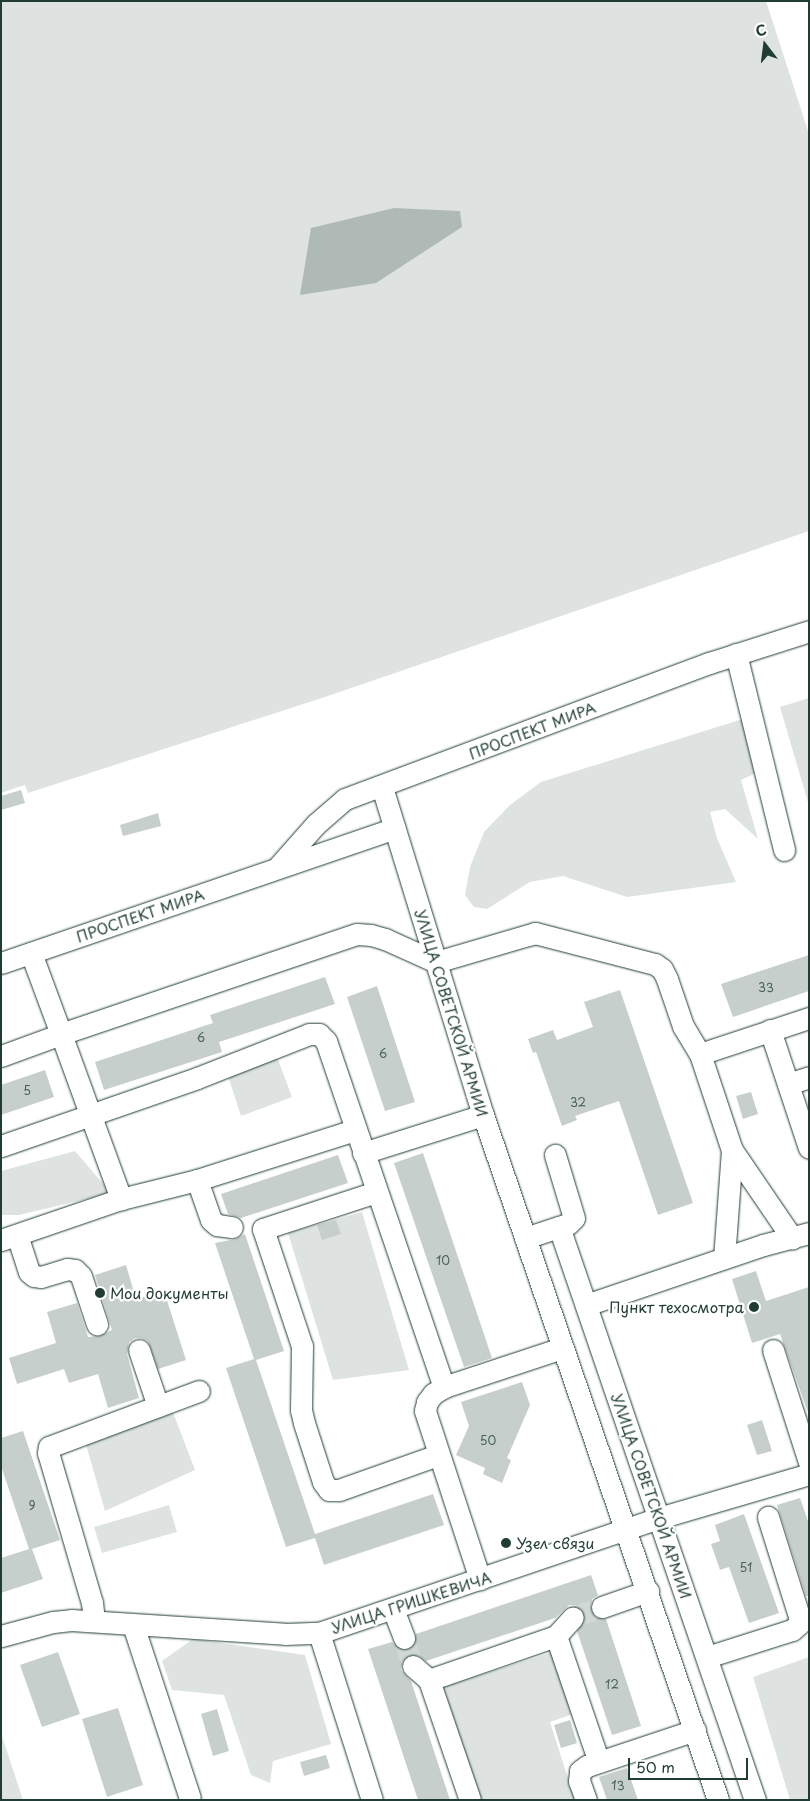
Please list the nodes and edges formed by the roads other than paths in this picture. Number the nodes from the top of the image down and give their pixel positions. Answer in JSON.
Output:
{"nodes":[{"id":1,"x":809,"y":631,"type":"edge"},
{"id":2,"x":736,"y":654,"type":"junction"},
{"id":3,"x":382,"y":787,"type":"junction"},
{"id":4,"x":395,"y":828,"type":"junction"},
{"id":5,"x":784,"y":850,"type":"dead end"},
{"id":6,"x":278,"y":867,"type":"junction"},
{"id":7,"x":31,"y":953,"type":"junction"},
{"id":8,"x":436,"y":962,"type":"junction"},
{"id":9,"x":1,"y":963,"type":"edge"},
{"id":10,"x":809,"y":1018,"type":"edge"},
{"id":11,"x":770,"y":1030,"type":"junction"},
{"id":12,"x":61,"y":1034,"type":"junction"},
{"id":13,"x":700,"y":1054,"type":"junction"},
{"id":14,"x":1,"y":1056,"type":"edge"},
{"id":15,"x":809,"y":1077,"type":"edge"},
{"id":16,"x":788,"y":1084,"type":"junction"},
{"id":17,"x":483,"y":1114,"type":"junction"},
{"id":18,"x":91,"y":1116,"type":"junction"},
{"id":19,"x":355,"y":1130,"type":"junction"},
{"id":20,"x":1,"y":1146,"type":"edge"},
{"id":21,"x":809,"y":1148,"type":"edge"},
{"id":22,"x":732,"y":1150,"type":"junction"},
{"id":23,"x":363,"y":1153,"type":"junction"},
{"id":24,"x":555,"y":1155,"type":"dead end"},
{"id":25,"x":197,"y":1180,"type":"junction"},
{"id":26,"x":376,"y":1192,"type":"junction"},
{"id":27,"x":121,"y":1199,"type":"junction"},
{"id":28,"x":559,"y":1227,"type":"junction"},
{"id":29,"x":263,"y":1229,"type":"junction"},
{"id":30,"x":800,"y":1236,"type":"edge"},
{"id":31,"x":9,"y":1238,"type":"edge"},
{"id":32,"x":525,"y":1238,"type":"junction"},
{"id":33,"x":724,"y":1258,"type":"junction"},
{"id":34,"x":586,"y":1305,"type":"junction"},
{"id":35,"x":97,"y":1324,"type":"dead end"},
{"id":36,"x":562,"y":1348,"type":"junction"},
{"id":37,"x":139,"y":1350,"type":"dead end"},
{"id":38,"x":774,"y":1350,"type":"dead end"},
{"id":39,"x":444,"y":1388,"type":"junction"},
{"id":40,"x":199,"y":1391,"type":"dead end"},
{"id":41,"x":158,"y":1406,"type":"junction"},
{"id":42,"x":438,"y":1455,"type":"junction"},
{"id":43,"x":809,"y":1462,"type":"edge"},
{"id":44,"x":809,"y":1474,"type":"edge"},
{"id":45,"x":768,"y":1517,"type":"dead end"},
{"id":46,"x":659,"y":1518,"type":"junction"},
{"id":47,"x":626,"y":1529,"type":"junction"},
{"id":48,"x":480,"y":1579,"type":"junction"},
{"id":49,"x":648,"y":1591,"type":"junction"},
{"id":50,"x":602,"y":1607,"type":"tunnel mouth"},
{"id":51,"x":393,"y":1609,"type":"junction"},
{"id":52,"x":573,"y":1617,"type":"tunnel mouth"},
{"id":53,"x":94,"y":1621,"type":"junction"},
{"id":54,"x":132,"y":1625,"type":"junction"},
{"id":55,"x":319,"y":1633,"type":"junction"},
{"id":56,"x":1,"y":1636,"type":"edge"},
{"id":57,"x":556,"y":1636,"type":"junction"},
{"id":58,"x":404,"y":1638,"type":"tunnel mouth"},
{"id":59,"x":707,"y":1657,"type":"junction"},
{"id":60,"x":413,"y":1666,"type":"tunnel mouth"},
{"id":61,"x":429,"y":1680,"type":"junction"},
{"id":62,"x":695,"y":1730,"type":"junction"},
{"id":63,"x":599,"y":1762,"type":"junction"},
{"id":64,"x":190,"y":1798,"type":"dead end"},
{"id":65,"x":372,"y":1800,"type":"edge"},
{"id":66,"x":470,"y":1800,"type":"edge"},
{"id":67,"x":586,"y":1800,"type":"edge"},
{"id":68,"x":718,"y":1800,"type":"edge"},
{"id":69,"x":755,"y":1800,"type":"edge"}],
"edges":[{"from":1,"to":2,"type":"street","name":"ПРОСПЕКТ МИРА"},
{"from":2,"to":3,"type":"street","name":"ПРОСПЕКТ МИРА"},
{"from":2,"to":5,"type":"street"},
{"from":3,"to":4,"type":"street","name":"УЛИЦА СОВЕТСКОЙ АРМИИ"},
{"from":3,"to":6,"type":"street","name":"ПРОСПЕКТ МИРА"},
{"from":4,"to":6,"type":"street","name":"ПРОСПЕКТ МИРА"},
{"from":4,"to":8,"type":"street","name":"УЛИЦА СОВЕТСКОЙ АРМИИ"},
{"from":6,"to":7,"type":"street","name":"ПРОСПЕКТ МИРА"},
{"from":7,"to":9,"type":"street","name":"ПРОСПЕКТ МИРА"},
{"from":7,"to":12,"type":"street"},
{"from":8,"to":12,"type":"street"},
{"from":8,"to":13,"type":"street"},
{"from":8,"to":17,"type":"street","name":"УЛИЦА СОВЕТСКОЙ АРМИИ"},
{"from":10,"to":11,"type":"street"},
{"from":11,"to":13,"type":"street"},
{"from":11,"to":16,"type":"street"},
{"from":12,"to":14,"type":"street"},
{"from":12,"to":18,"type":"street"},
{"from":13,"to":22,"type":"street"},
{"from":15,"to":16,"type":"street"},
{"from":16,"to":21,"type":"street"},
{"from":17,"to":23,"type":"street"},
{"from":17,"to":32,"type":"street","name":"УЛИЦА СОВЕТСКОЙ АРМИИ"},
{"from":18,"to":19,"type":"street"},
{"from":18,"to":20,"type":"street"},
{"from":18,"to":27,"type":"street"},
{"from":19,"to":23,"type":"street"},
{"from":19,"to":25,"type":"street"},
{"from":22,"to":30,"type":"street"},
{"from":22,"to":33,"type":"street"},
{"from":23,"to":26,"type":"street"},
{"from":24,"to":28,"type":"street"},
{"from":25,"to":27,"type":"street"},
{"from":25,"to":29,"type":"street"},
{"from":26,"to":29,"type":"street"},
{"from":26,"to":39,"type":"street"},
{"from":27,"to":31,"type":"street"},
{"from":28,"to":32,"type":"street"},
{"from":28,"to":34,"type":"street","name":"УЛИЦА СОВЕТСКОЙ АРМИИ"},
{"from":29,"to":42,"type":"street"},
{"from":30,"to":33,"type":"street"},
{"from":31,"to":35,"type":"street"},
{"from":32,"to":36,"type":"street","name":"УЛИЦА СОВЕТСКОЙ АРМИИ"},
{"from":33,"to":34,"type":"street"},
{"from":34,"to":46,"type":"street","name":"УЛИЦА СОВЕТСКОЙ АРМИИ"},
{"from":36,"to":39,"type":"street"},
{"from":36,"to":47,"type":"street","name":"УЛИЦА СОВЕТСКОЙ АРМИИ"},
{"from":37,"to":41,"type":"street"},
{"from":38,"to":43,"type":"street"},
{"from":39,"to":42,"type":"street"},
{"from":40,"to":41,"type":"street"},
{"from":41,"to":53,"type":"street"},
{"from":42,"to":48,"type":"street"},
{"from":44,"to":46,"type":"street","name":"УЛИЦА ГРИШКЕВИЧА"},
{"from":45,"to":59,"type":"street"},
{"from":46,"to":47,"type":"street","name":"УЛИЦА ГРИШКЕВИЧА"},
{"from":46,"to":59,"type":"street","name":"УЛИЦА СОВЕТСКОЙ АРМИИ"},
{"from":47,"to":48,"type":"street","name":"УЛИЦА ГРИШКЕВИЧА"},
{"from":47,"to":49,"type":"street","name":"УЛИЦА СОВЕТСКОЙ АРМИИ"},
{"from":48,"to":51,"type":"street","name":"УЛИЦА ГРИШКЕВИЧА"},
{"from":49,"to":50,"type":"street"},
{"from":49,"to":62,"type":"street","name":"УЛИЦА СОВЕТСКОЙ АРМИИ"},
{"from":51,"to":55,"type":"street","name":"УЛИЦА ГРИШКЕВИЧА"},
{"from":51,"to":58,"type":"street"},
{"from":52,"to":57,"type":"street"},
{"from":53,"to":54,"type":"street","name":"УЛИЦА ГРИШКЕВИЧА"},
{"from":53,"to":56,"type":"street","name":"УЛИЦА ГРИШКЕВИЧА"},
{"from":54,"to":55,"type":"street","name":"УЛИЦА ГРИШКЕВИЧА"},
{"from":54,"to":64,"type":"street"},
{"from":55,"to":65,"type":"street"},
{"from":57,"to":61,"type":"street"},
{"from":57,"to":63,"type":"street"},
{"from":59,"to":69,"type":"street","name":"УЛИЦА СОВЕТСКОЙ АРМИИ"},
{"from":60,"to":61,"type":"street"},
{"from":61,"to":66,"type":"street"},
{"from":62,"to":63,"type":"street"},
{"from":62,"to":68,"type":"street","name":"УЛИЦА СОВЕТСКОЙ АРМИИ"},
{"from":63,"to":67,"type":"street"}]}
